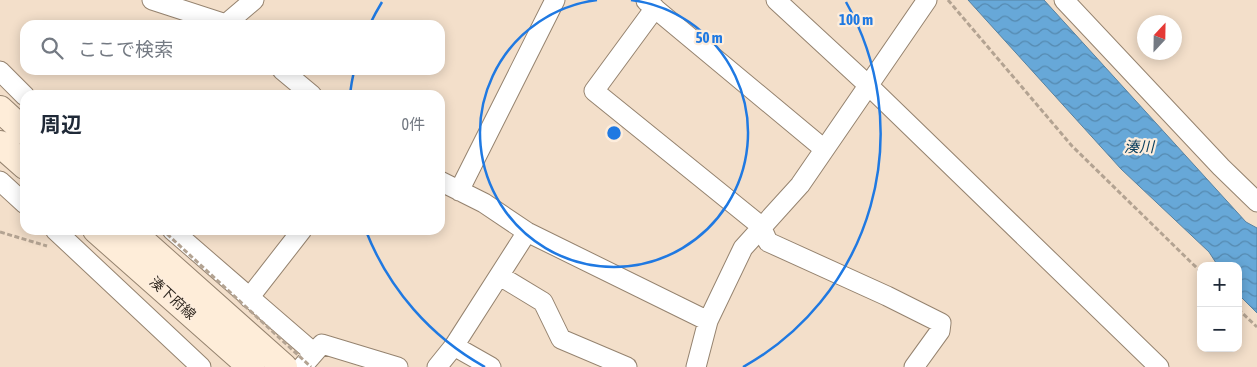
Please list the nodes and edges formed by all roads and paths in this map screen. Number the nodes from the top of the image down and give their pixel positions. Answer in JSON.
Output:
{"nodes":[{"id":1,"x":152,"y":0,"type":"edge"},
{"id":2,"x":254,"y":0,"type":"edge"},
{"id":3,"x":555,"y":0,"type":"edge"},
{"id":4,"x":776,"y":0,"type":"edge"},
{"id":5,"x":927,"y":0,"type":"edge"},
{"id":6,"x":948,"y":0,"type":"edge"},
{"id":7,"x":1064,"y":0,"type":"edge"},
{"id":8,"x":650,"y":4,"type":"edge"},
{"id":9,"x":215,"y":20,"type":"edge"},
{"id":10,"x":232,"y":20,"type":"edge"},
{"id":11,"x":0,"y":70,"type":"edge"},
{"id":12,"x":288,"y":75,"type":"edge"},
{"id":13,"x":868,"y":85,"type":"junction"},
{"id":14,"x":306,"y":90,"type":"edge"},
{"id":15,"x":20,"y":91,"type":"edge"},
{"id":16,"x":0,"y":109,"type":"edge"},
{"id":17,"x":20,"y":127,"type":"edge"},
{"id":18,"x":0,"y":144,"type":"edge"},
{"id":19,"x":824,"y":149,"type":"junction"},
{"id":20,"x":20,"y":162,"type":"edge"},
{"id":21,"x":0,"y":181,"type":"edge"},
{"id":22,"x":445,"y":183,"type":"edge"},
{"id":23,"x":459,"y":190,"type":"junction"},
{"id":24,"x":20,"y":199,"type":"edge"},
{"id":25,"x":1257,"y":202,"type":"edge"},
{"id":26,"x":761,"y":226,"type":"junction"},
{"id":27,"x":0,"y":232,"type":"edge"},
{"id":28,"x":527,"y":232,"type":"junction"},
{"id":29,"x":60,"y":235,"type":"edge"},
{"id":30,"x":102,"y":235,"type":"edge"},
{"id":31,"x":136,"y":235,"type":"edge"},
{"id":32,"x":173,"y":235,"type":"edge"},
{"id":33,"x":174,"y":235,"type":"edge"},
{"id":34,"x":298,"y":235,"type":"edge"},
{"id":35,"x":1197,"y":268,"type":"edge"},
{"id":36,"x":500,"y":276,"type":"junction"},
{"id":37,"x":249,"y":298,"type":"junction"},
{"id":38,"x":1242,"y":313,"type":"edge"},
{"id":39,"x":708,"y":321,"type":"junction"},
{"id":40,"x":1257,"y":327,"type":"edge"},
{"id":41,"x":454,"y":346,"type":"junction"},
{"id":42,"x":589,"y":360,"type":"edge"},
{"id":43,"x":309,"y":363,"type":"edge"},
{"id":44,"x":200,"y":367,"type":"edge"},
{"id":45,"x":251,"y":367,"type":"edge"},
{"id":46,"x":284,"y":367,"type":"edge"},
{"id":47,"x":398,"y":367,"type":"edge"},
{"id":48,"x":437,"y":367,"type":"edge"},
{"id":49,"x":491,"y":367,"type":"edge"},
{"id":50,"x":627,"y":367,"type":"edge"},
{"id":51,"x":696,"y":367,"type":"edge"},
{"id":52,"x":914,"y":367,"type":"edge"},
{"id":53,"x":1159,"y":367,"type":"edge"}],
"edges":[{"from":1,"to":9,"type":"street"},
{"from":2,"to":10,"type":"street"},
{"from":3,"to":23,"type":"street"},
{"from":4,"to":13,"type":"street"},
{"from":5,"to":13,"type":"street"},
{"from":6,"to":35,"type":"path"},
{"from":7,"to":25,"type":"street"},
{"from":8,"to":19,"type":"street"},
{"from":8,"to":26,"type":"street"},
{"from":11,"to":15,"type":"street"},
{"from":12,"to":14,"type":"street"},
{"from":13,"to":19,"type":"street"},
{"from":13,"to":53,"type":"street"},
{"from":16,"to":17,"type":"main road"},
{"from":18,"to":20,"type":"main road"},
{"from":19,"to":26,"type":"street"},
{"from":21,"to":24,"type":"street"},
{"from":22,"to":23,"type":"street"},
{"from":23,"to":28,"type":"street"},
{"from":26,"to":39,"type":"street"},
{"from":26,"to":52,"type":"street"},
{"from":27,"to":29,"type":"path"},
{"from":28,"to":36,"type":"street"},
{"from":28,"to":39,"type":"street"},
{"from":29,"to":44,"type":"street"},
{"from":30,"to":45,"type":"main road","name":"湊下府線"},
{"from":31,"to":46,"type":"main road","name":"湊下府線"},
{"from":32,"to":43,"type":"path","bridge":true},
{"from":33,"to":37,"type":"street"},
{"from":34,"to":37,"type":"street"},
{"from":36,"to":41,"type":"street"},
{"from":36,"to":42,"type":"street"},
{"from":37,"to":43,"type":"street"},
{"from":38,"to":40,"type":"path"},
{"from":39,"to":51,"type":"street"},
{"from":41,"to":48,"type":"street"},
{"from":41,"to":49,"type":"street"},
{"from":42,"to":50,"type":"street"},
{"from":43,"to":47,"type":"street"}]}
